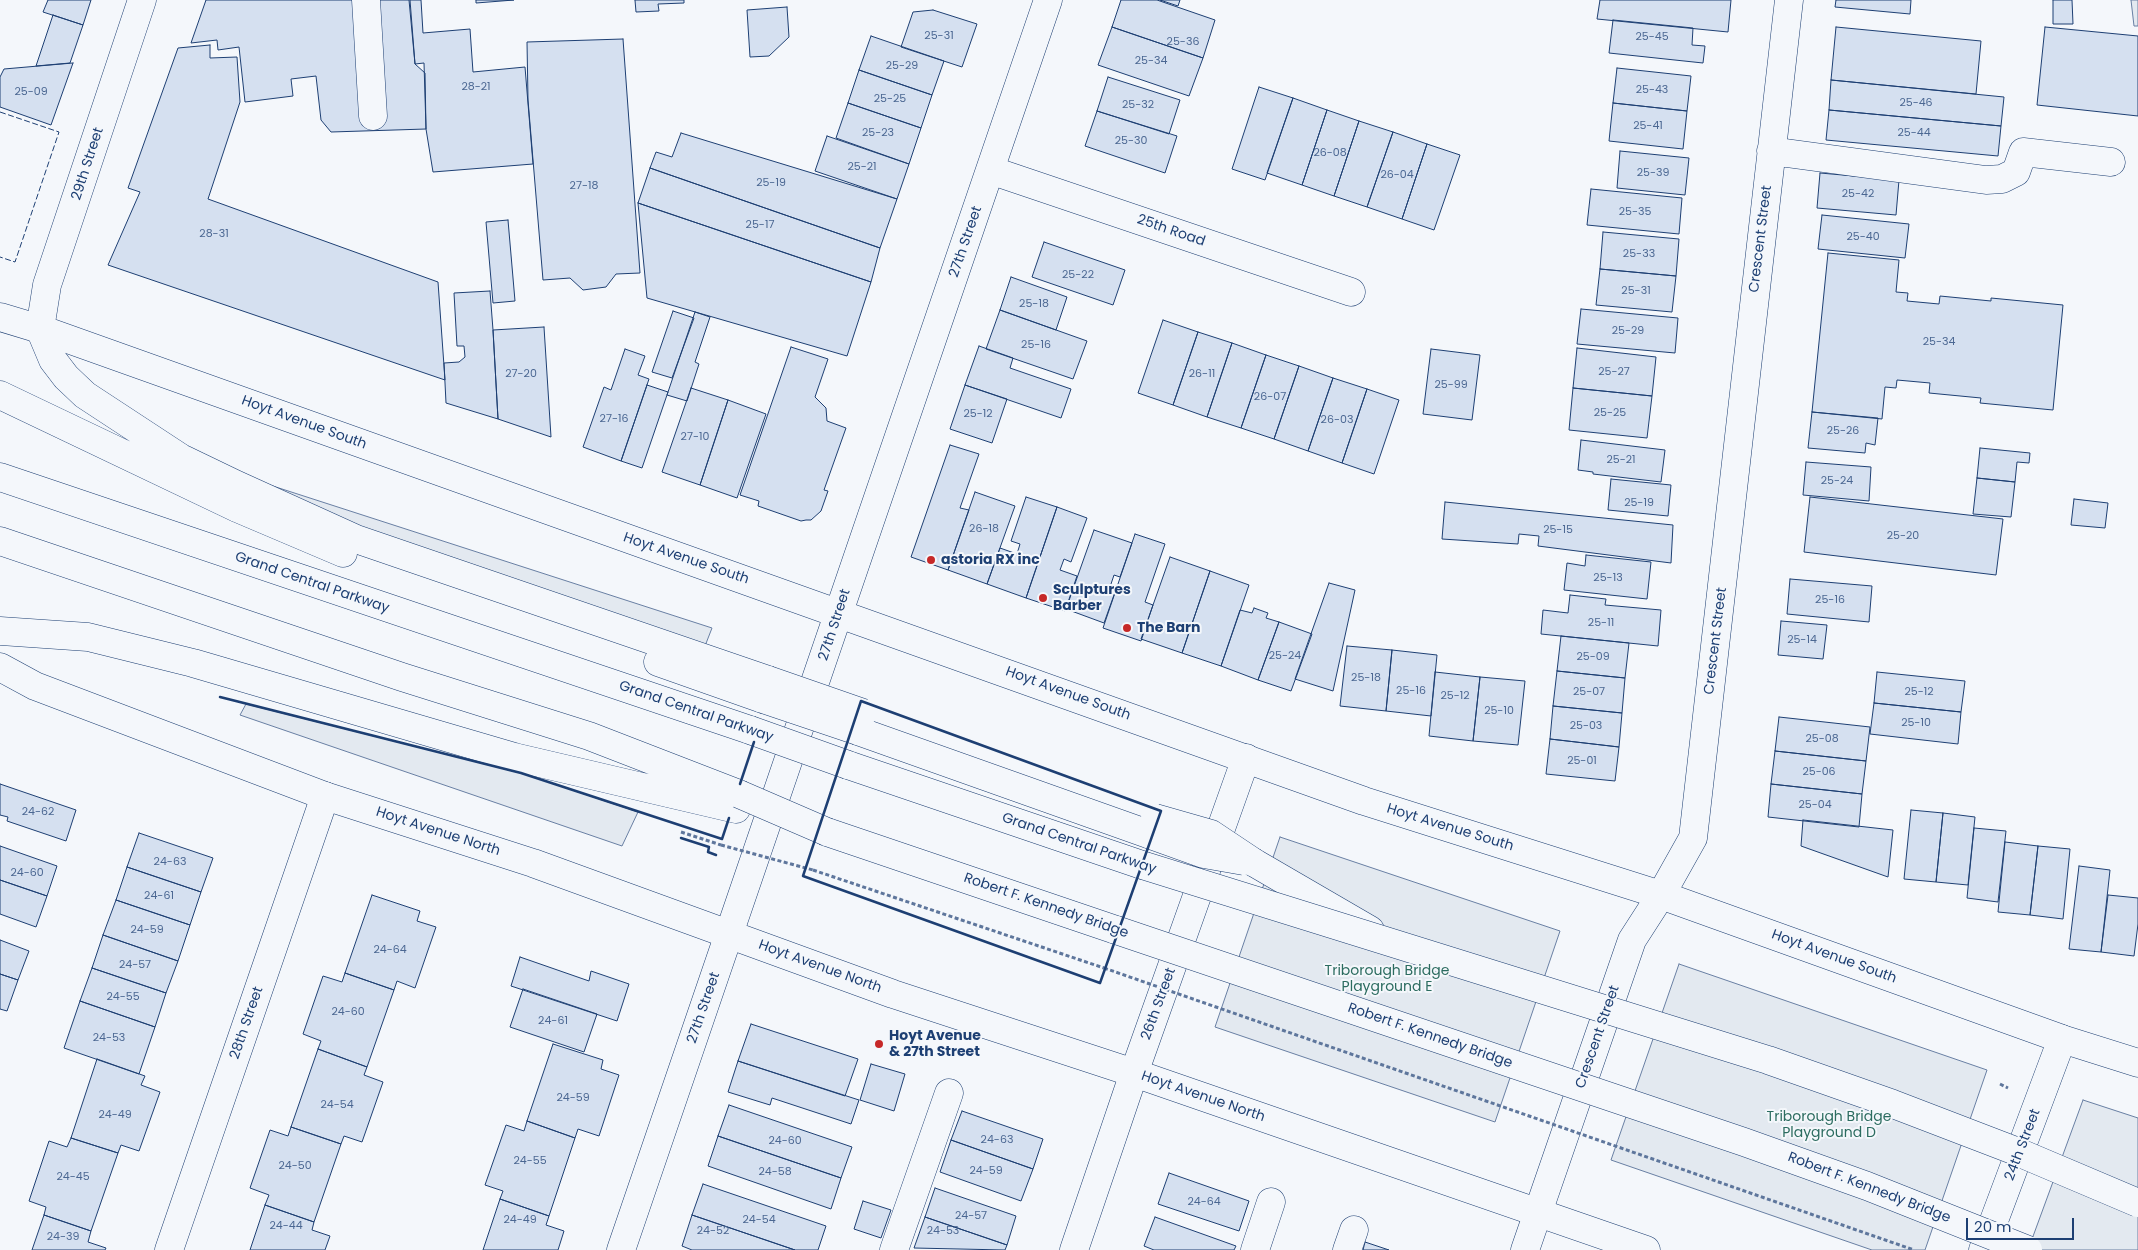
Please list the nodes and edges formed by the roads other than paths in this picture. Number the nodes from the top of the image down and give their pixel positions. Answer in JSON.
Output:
{"nodes":[{"id":1,"x":142,"y":0,"type":"edge"},
{"id":2,"x":366,"y":0,"type":"edge"},
{"id":3,"x":1048,"y":0,"type":"edge"},
{"id":4,"x":1789,"y":0,"type":"edge"},
{"id":5,"x":373,"y":116,"type":"dead end"},
{"id":6,"x":1772,"y":151,"type":"junction"},
{"id":7,"x":2111,"y":162,"type":"dead end"},
{"id":8,"x":990,"y":170,"type":"junction"},
{"id":9,"x":1352,"y":292,"type":"dead end"},
{"id":10,"x":0,"y":317,"type":"edge"},
{"id":11,"x":40,"y":329,"type":"junction"},
{"id":12,"x":0,"y":394,"type":"edge"},
{"id":13,"x":0,"y":478,"type":"edge"},
{"id":14,"x":0,"y":540,"type":"edge"},
{"id":15,"x":839,"y":613,"type":"junction"},
{"id":16,"x":0,"y":631,"type":"edge"},
{"id":17,"x":0,"y":667,"type":"edge"},
{"id":18,"x":765,"y":689,"type":"junction"},
{"id":19,"x":1246,"y":758,"type":"junction"},
{"id":20,"x":325,"y":796,"type":"junction"},
{"id":21,"x":738,"y":802,"type":"junction"},
{"id":22,"x":1660,"y":894,"type":"junction"},
{"id":23,"x":730,"y":935,"type":"junction"},
{"id":24,"x":1393,"y":943,"type":"junction"},
{"id":25,"x":2062,"y":1039,"type":"junction"},
{"id":26,"x":2138,"y":1063,"type":"edge"},
{"id":27,"x":1134,"y":1073,"type":"junction"},
{"id":28,"x":949,"y":1093,"type":"dead end"},
{"id":29,"x":1271,"y":1202,"type":"dead end"},
{"id":30,"x":2138,"y":1203,"type":"edge"},
{"id":31,"x":1538,"y":1213,"type":"junction"},
{"id":32,"x":169,"y":1250,"type":"edge"},
{"id":33,"x":621,"y":1250,"type":"edge"},
{"id":34,"x":894,"y":1250,"type":"edge"},
{"id":35,"x":1074,"y":1250,"type":"edge"},
{"id":36,"x":1255,"y":1250,"type":"edge"},
{"id":37,"x":1525,"y":1250,"type":"edge"},
{"id":38,"x":1646,"y":1250,"type":"edge"},
{"id":39,"x":1983,"y":1250,"type":"edge"},
{"id":40,"x":2028,"y":1250,"type":"edge"}],
"edges":[{"from":1,"to":11,"type":"main road","name":"29th Street"},
{"from":2,"to":5,"type":"main road"},
{"from":3,"to":8,"type":"main road","name":"27th Street"},
{"from":4,"to":6,"type":"main road","name":"Crescent Street"},
{"from":6,"to":7,"type":"main road"},
{"from":6,"to":22,"type":"main road","name":"Crescent Street"},
{"from":8,"to":9,"type":"main road","name":"25th Road"},
{"from":8,"to":15,"type":"main road","name":"27th Street"},
{"from":10,"to":11,"type":"main road","name":"Hoyt Avenue South"},
{"from":11,"to":15,"type":"main road","name":"Hoyt Avenue South"},
{"from":11,"to":18,"type":"main road"},
{"from":12,"to":18,"type":"main road"},
{"from":13,"to":24,"type":"main road","name":"Grand Central Parkway","bridge":true},
{"from":14,"to":21,"type":"main road"},
{"from":15,"to":19,"type":"main road","name":"Hoyt Avenue South"},
{"from":15,"to":23,"type":"main road","name":"27th Street"},
{"from":16,"to":21,"type":"main road"},
{"from":17,"to":20,"type":"main road","name":"Hoyt Avenue North"},
{"from":18,"to":24,"type":"main road","bridge":true},
{"from":19,"to":22,"type":"main road","name":"Hoyt Avenue South"},
{"from":19,"to":27,"type":"main road","name":"26th Street"},
{"from":20,"to":23,"type":"main road","name":"Hoyt Avenue North"},
{"from":20,"to":32,"type":"main road","name":"28th Street"},
{"from":21,"to":40,"type":"main road","name":"Robert F. Kennedy Bridge","bridge":true},
{"from":22,"to":25,"type":"main road","name":"Hoyt Avenue South"},
{"from":22,"to":31,"type":"main road","name":"Crescent Street"},
{"from":23,"to":27,"type":"main road","name":"Hoyt Avenue North"},
{"from":23,"to":33,"type":"main road","name":"27th Street"},
{"from":24,"to":30,"type":"main road","bridge":true},
{"from":25,"to":26,"type":"main road","name":"Hoyt Avenue South"},
{"from":25,"to":39,"type":"main road","name":"24th Street"},
{"from":27,"to":31,"type":"main road","name":"Hoyt Avenue North"},
{"from":27,"to":35,"type":"main road","name":"26th Street"},
{"from":28,"to":34,"type":"main road"},
{"from":29,"to":36,"type":"main road"},
{"from":31,"to":37,"type":"main road","name":"Crescent Street"},
{"from":31,"to":38,"type":"main road","name":"Hoyt Avenue North"}]}
